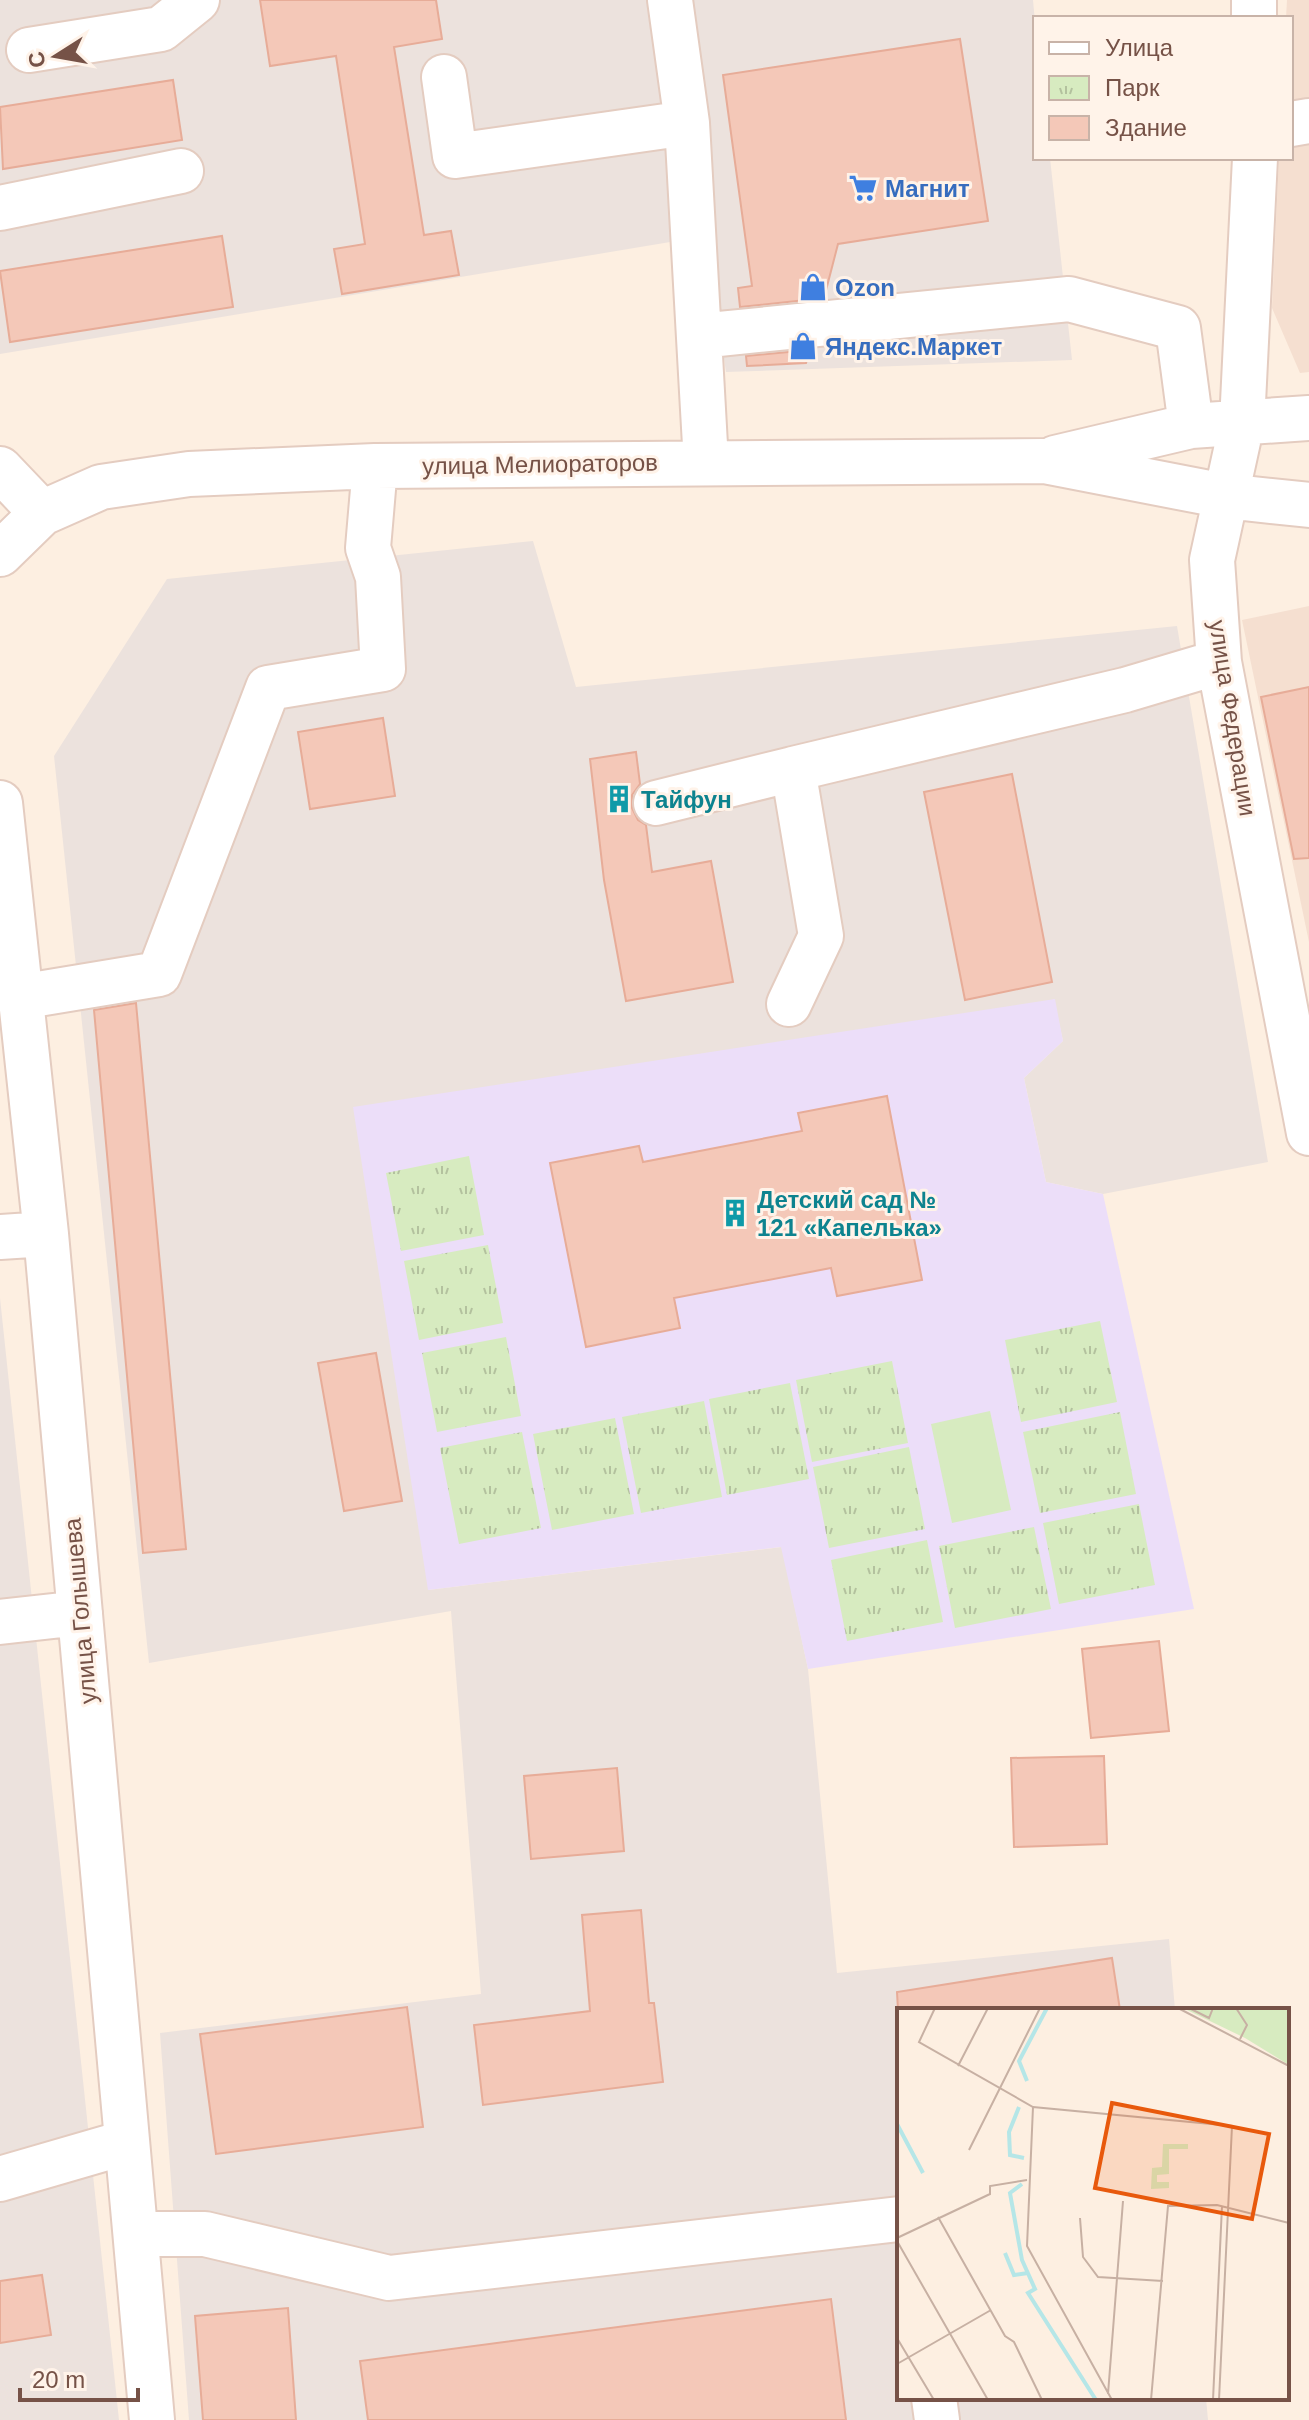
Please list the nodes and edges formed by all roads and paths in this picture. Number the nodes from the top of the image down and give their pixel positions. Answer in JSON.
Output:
{"nodes":[{"id":1,"x":197,"y":0,"type":"edge"},
{"id":2,"x":670,"y":0,"type":"edge"},
{"id":3,"x":29,"y":50,"type":"dead end"},
{"id":4,"x":444,"y":77,"type":"dead end"},
{"id":5,"x":687,"y":123,"type":"junction"},
{"id":6,"x":1255,"y":160,"type":"edge"},
{"id":7,"x":181,"y":171,"type":"dead end"},
{"id":8,"x":0,"y":208,"type":"edge"},
{"id":9,"x":699,"y":336,"type":"junction"},
{"id":10,"x":1309,"y":418,"type":"edge"},
{"id":11,"x":1242,"y":423,"type":"junction"},
{"id":12,"x":1191,"y":426,"type":"junction"},
{"id":13,"x":1044,"y":461,"type":"junction"},
{"id":14,"x":706,"y":463,"type":"junction"},
{"id":15,"x":375,"y":466,"type":"junction"},
{"id":16,"x":0,"y":469,"type":"edge"},
{"id":17,"x":1225,"y":496,"type":"junction"},
{"id":18,"x":1309,"y":505,"type":"edge"},
{"id":19,"x":42,"y":513,"type":"junction"},
{"id":20,"x":0,"y":554,"type":"edge"},
{"id":21,"x":1219,"y":662,"type":"junction"},
{"id":22,"x":793,"y":769,"type":"junction"},
{"id":23,"x":0,"y":803,"type":"edge"},
{"id":24,"x":656,"y":803,"type":"dead end"},
{"id":25,"x":20,"y":997,"type":"junction"},
{"id":26,"x":789,"y":1004,"type":"dead end"},
{"id":27,"x":1309,"y":1133,"type":"edge"},
{"id":28,"x":46,"y":1234,"type":"junction"},
{"id":29,"x":0,"y":1237,"type":"edge"},
{"id":30,"x":80,"y":1613,"type":"junction"},
{"id":31,"x":0,"y":1622,"type":"edge"},
{"id":32,"x":127,"y":2142,"type":"junction"},
{"id":33,"x":0,"y":2179,"type":"edge"},
{"id":34,"x":897,"y":2219,"type":"edge"},
{"id":35,"x":136,"y":2234,"type":"junction"},
{"id":36,"x":934,"y":2400,"type":"edge"},
{"id":37,"x":152,"y":2420,"type":"edge"},
{"id":38,"x":937,"y":2420,"type":"edge"}],
"edges":[{"from":1,"to":3,"type":"street"},
{"from":2,"to":5,"type":"street"},
{"from":4,"to":5,"type":"street"},
{"from":5,"to":9,"type":"street"},
{"from":6,"to":11,"type":"street","name":"улица Федерации"},
{"from":7,"to":8,"type":"street"},
{"from":9,"to":12,"type":"street"},
{"from":9,"to":14,"type":"street"},
{"from":10,"to":11,"type":"street","name":"улица Мелиораторов"},
{"from":11,"to":12,"type":"street","name":"улица Мелиораторов"},
{"from":11,"to":17,"type":"street","name":"улица Федерации"},
{"from":12,"to":13,"type":"street","name":"улица Мелиораторов"},
{"from":13,"to":14,"type":"street","name":"улица Мелиораторов"},
{"from":13,"to":17,"type":"street","name":"улица Мелиораторов"},
{"from":14,"to":15,"type":"street","name":"улица Мелиораторов"},
{"from":15,"to":19,"type":"street","name":"улица Мелиораторов"},
{"from":15,"to":25,"type":"street"},
{"from":16,"to":19,"type":"street"},
{"from":17,"to":18,"type":"street","name":"улица Мелиораторов"},
{"from":17,"to":21,"type":"street","name":"улица Федерации"},
{"from":19,"to":20,"type":"street"},
{"from":21,"to":22,"type":"street"},
{"from":21,"to":27,"type":"street","name":"улица Федерации"},
{"from":22,"to":24,"type":"street"},
{"from":22,"to":26,"type":"street"},
{"from":23,"to":25,"type":"street","name":"улица Голышева"},
{"from":25,"to":28,"type":"street","name":"улица Голышева"},
{"from":28,"to":29,"type":"street"},
{"from":28,"to":30,"type":"street","name":"улица Голышева"},
{"from":30,"to":31,"type":"street"},
{"from":30,"to":32,"type":"street","name":"улица Голышева"},
{"from":32,"to":33,"type":"street"},
{"from":32,"to":35,"type":"street","name":"улица Голышева"},
{"from":34,"to":35,"type":"street"},
{"from":35,"to":37,"type":"street","name":"улица Голышева"},
{"from":36,"to":38,"type":"street"}]}
